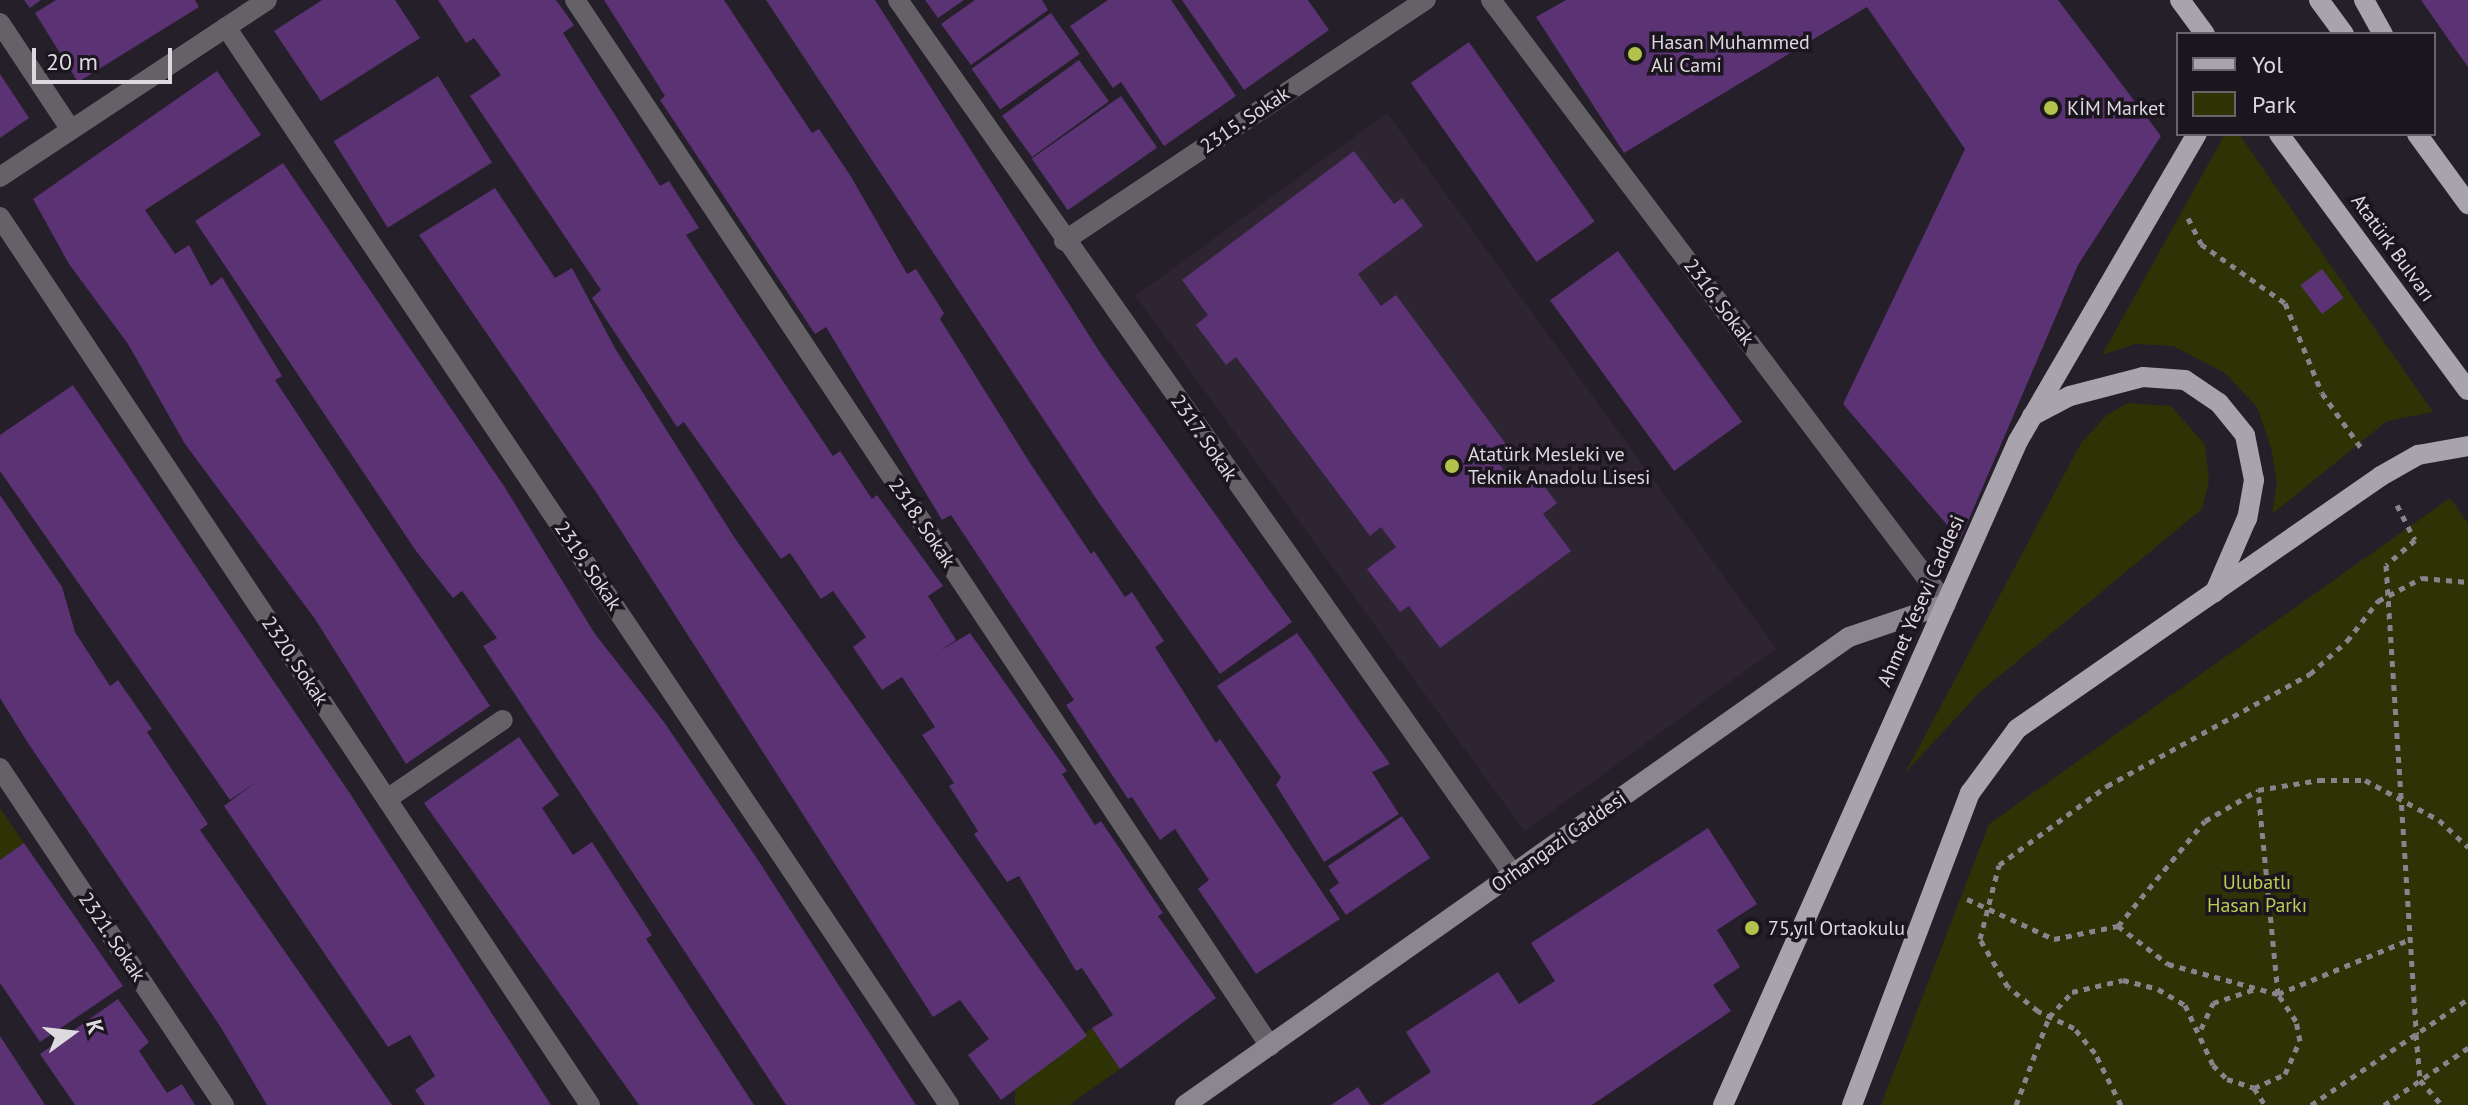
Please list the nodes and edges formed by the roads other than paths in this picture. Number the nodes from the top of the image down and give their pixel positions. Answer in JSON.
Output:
{"nodes":[{"id":1,"x":267,"y":0,"type":"edge"},
{"id":2,"x":575,"y":0,"type":"edge"},
{"id":3,"x":898,"y":0,"type":"edge"},
{"id":4,"x":1426,"y":0,"type":"edge"},
{"id":5,"x":1491,"y":0,"type":"edge"},
{"id":6,"x":2180,"y":0,"type":"edge"},
{"id":7,"x":2319,"y":0,"type":"edge"},
{"id":8,"x":2364,"y":0,"type":"edge"},
{"id":9,"x":1392,"y":9,"type":"edge"},
{"id":10,"x":0,"y":23,"type":"edge"},
{"id":11,"x":226,"y":27,"type":"junction"},
{"id":12,"x":2204,"y":32,"type":"edge"},
{"id":13,"x":2343,"y":32,"type":"edge"},
{"id":14,"x":2382,"y":32,"type":"edge"},
{"id":15,"x":71,"y":130,"type":"junction"},
{"id":16,"x":2196,"y":136,"type":"edge"},
{"id":17,"x":2280,"y":136,"type":"edge"},
{"id":18,"x":2418,"y":136,"type":"edge"},
{"id":19,"x":0,"y":177,"type":"edge"},
{"id":20,"x":2468,"y":204,"type":"edge"},
{"id":21,"x":0,"y":217,"type":"edge"},
{"id":22,"x":1064,"y":241,"type":"junction"},
{"id":23,"x":2468,"y":390,"type":"edge"},
{"id":24,"x":2032,"y":416,"type":"junction"},
{"id":25,"x":2468,"y":446,"type":"edge"},
{"id":26,"x":2214,"y":594,"type":"junction"},
{"id":27,"x":1946,"y":604,"type":"junction"},
{"id":28,"x":503,"y":720,"type":"dead end"},
{"id":29,"x":0,"y":768,"type":"edge"},
{"id":30,"x":387,"y":799,"type":"junction"},
{"id":31,"x":1513,"y":874,"type":"junction"},
{"id":32,"x":1270,"y":1046,"type":"junction"},
{"id":33,"x":224,"y":1105,"type":"edge"},
{"id":34,"x":590,"y":1105,"type":"edge"},
{"id":35,"x":949,"y":1105,"type":"edge"},
{"id":36,"x":1185,"y":1105,"type":"edge"},
{"id":37,"x":1723,"y":1105,"type":"edge"},
{"id":38,"x":1852,"y":1105,"type":"edge"}],
"edges":[{"from":1,"to":11,"type":"street"},
{"from":2,"to":32,"type":"street","name":"2318. Sokak"},
{"from":3,"to":22,"type":"street","name":"2317. Sokak"},
{"from":4,"to":9,"type":"street","name":"2315. Sokak"},
{"from":5,"to":27,"type":"street","name":"2316. Sokak"},
{"from":6,"to":12,"type":"main road"},
{"from":7,"to":13,"type":"main road"},
{"from":8,"to":14,"type":"main road"},
{"from":9,"to":22,"type":"street","name":"2315. Sokak"},
{"from":10,"to":15,"type":"street"},
{"from":11,"to":15,"type":"street"},
{"from":11,"to":35,"type":"street","name":"2319. Sokak"},
{"from":15,"to":19,"type":"street"},
{"from":16,"to":24,"type":"main road","name":"Ahmet Yesevi Caddesi"},
{"from":17,"to":23,"type":"main road","name":"Atatürk Bulvarı"},
{"from":18,"to":20,"type":"main road"},
{"from":21,"to":30,"type":"street","name":"2320. Sokak"},
{"from":22,"to":31,"type":"street","name":"2317. Sokak"},
{"from":24,"to":26,"type":"main road"},
{"from":24,"to":27,"type":"main road","name":"Ahmet Yesevi Caddesi"},
{"from":25,"to":26,"type":"main road"},
{"from":26,"to":38,"type":"main road"},
{"from":27,"to":31,"type":"main road","name":"Orhangazi Caddesi"},
{"from":27,"to":37,"type":"main road","name":"Ahmet Yesevi Caddesi"},
{"from":28,"to":30,"type":"street"},
{"from":29,"to":33,"type":"street","name":"2321. Sokak"},
{"from":30,"to":34,"type":"street","name":"2320. Sokak"},
{"from":31,"to":32,"type":"main road","name":"Orhangazi Caddesi"},
{"from":32,"to":36,"type":"main road","name":"Orhangazi Caddesi"}]}
